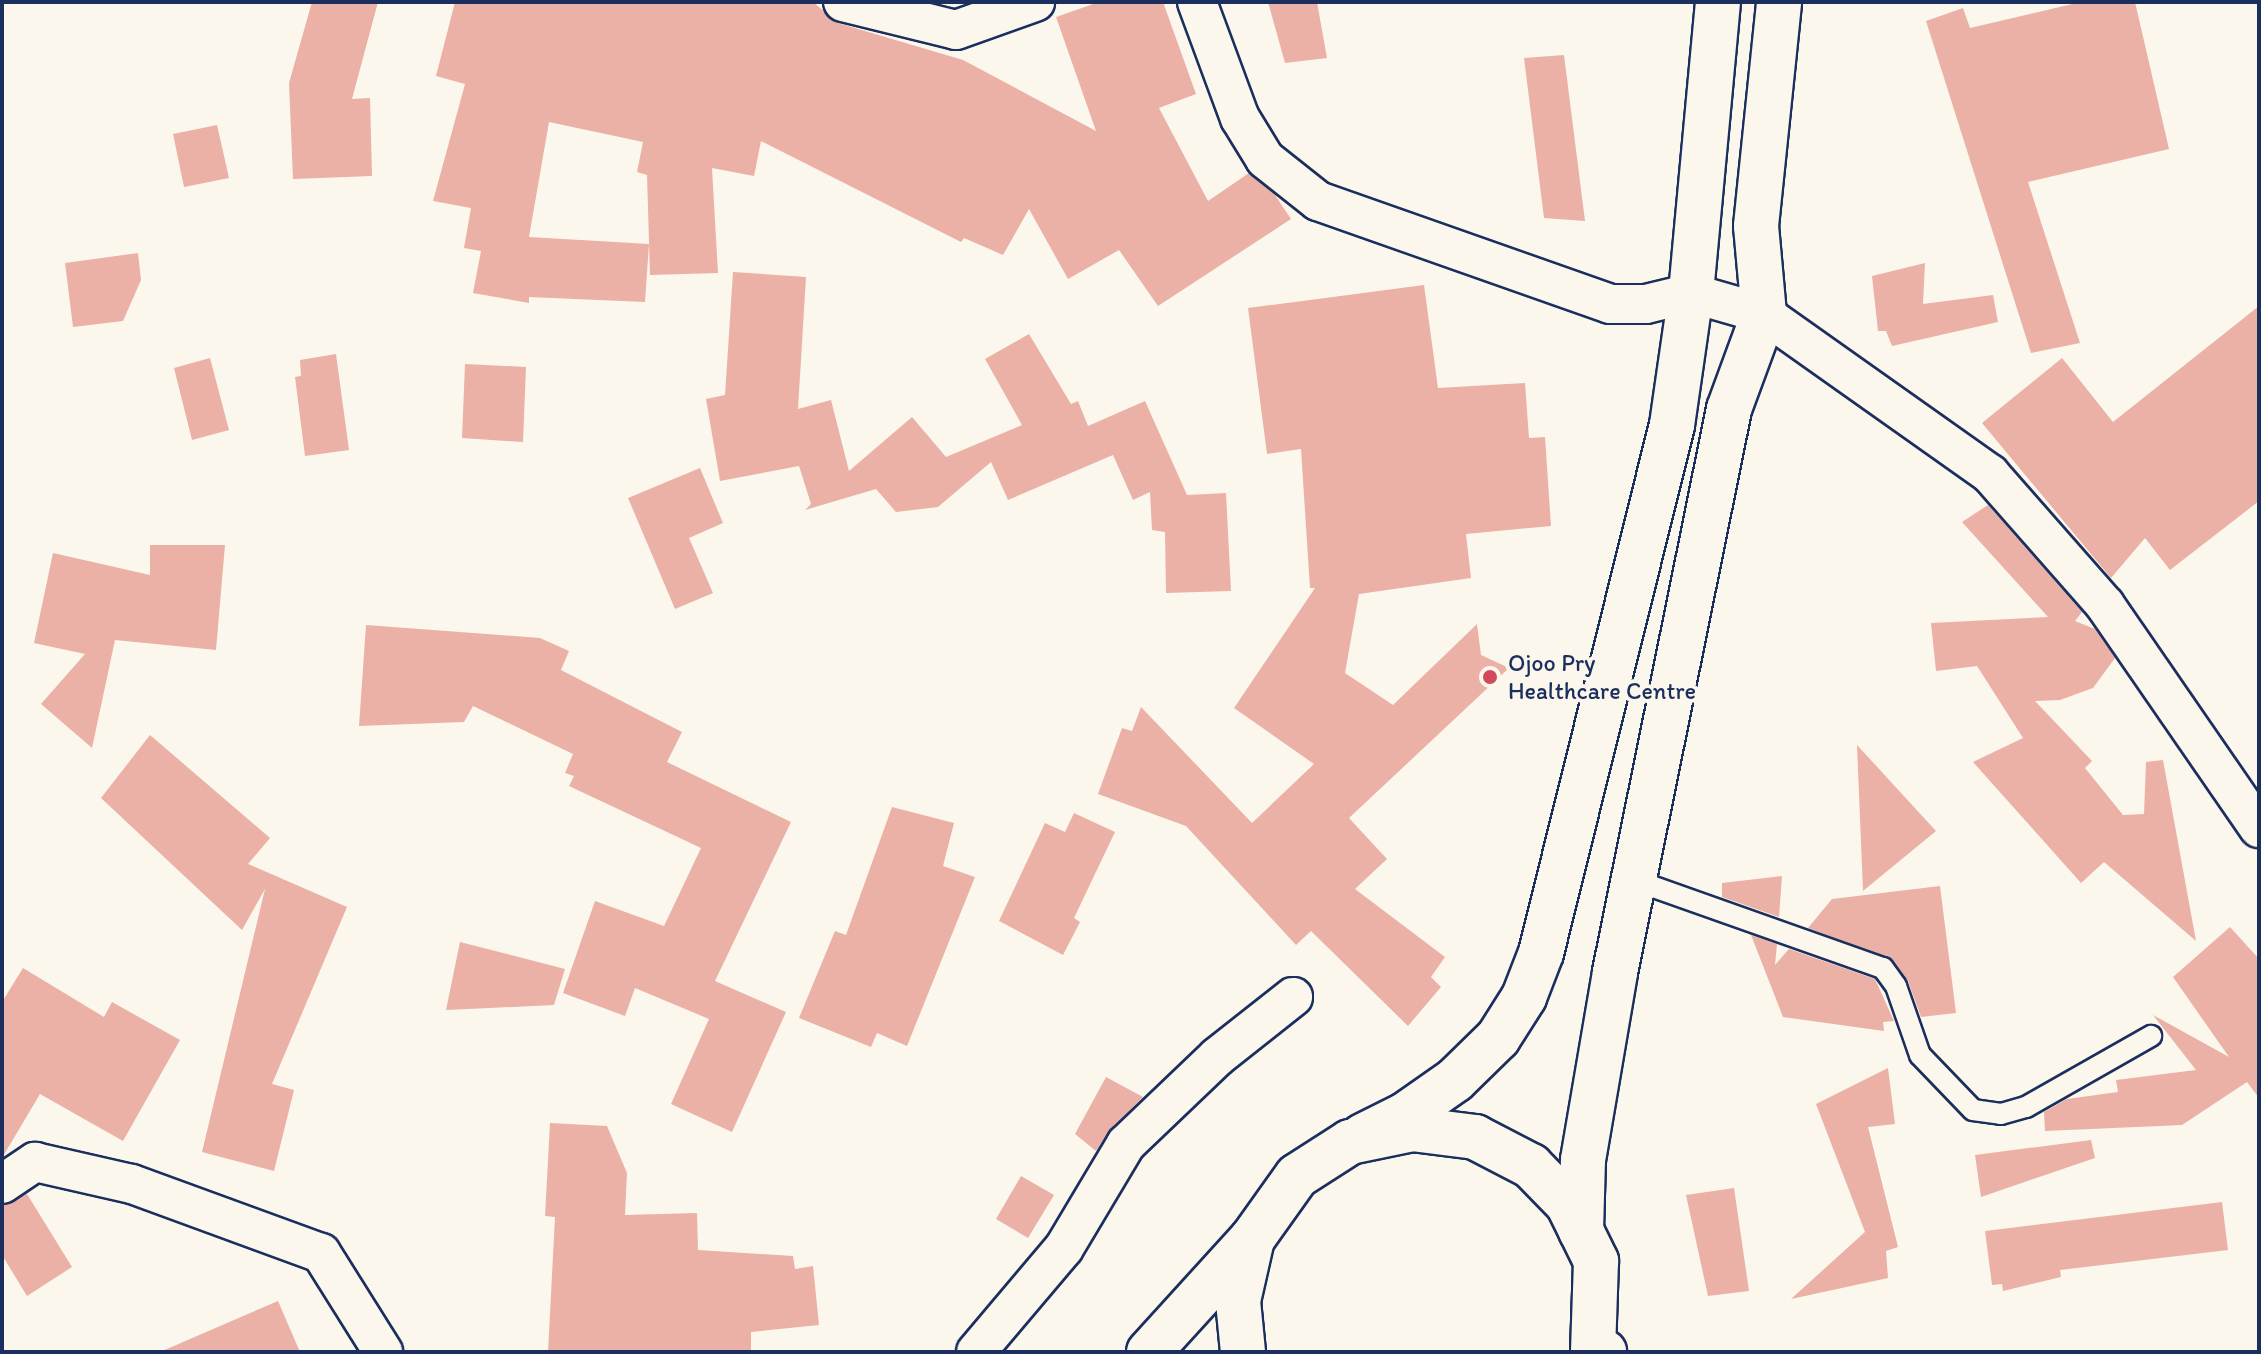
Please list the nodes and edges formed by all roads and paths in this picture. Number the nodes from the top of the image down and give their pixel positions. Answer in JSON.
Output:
{"nodes":[{"id":1,"x":843,"y":2,"type":"edge"},
{"id":2,"x":1035,"y":2,"type":"edge"},
{"id":3,"x":1197,"y":2,"type":"edge"},
{"id":4,"x":1779,"y":2,"type":"edge"},
{"id":5,"x":1713,"y":16,"type":"edge"},
{"id":6,"x":1691,"y":293,"type":"junction"},
{"id":7,"x":1764,"y":314,"type":"junction"},
{"id":8,"x":2259,"y":828,"type":"edge"},
{"id":9,"x":1634,"y":880,"type":"junction"},
{"id":10,"x":1293,"y":997,"type":"dead end"},
{"id":11,"x":2151,"y":1036,"type":"dead end"},
{"id":12,"x":1350,"y":1142,"type":"junction"},
{"id":13,"x":2,"y":1184,"type":"edge"},
{"id":14,"x":1581,"y":1231,"type":"junction"},
{"id":15,"x":1252,"y":1239,"type":"junction"},
{"id":16,"x":1597,"y":1350,"type":"edge"},
{"id":17,"x":383,"y":1352,"type":"edge"},
{"id":18,"x":976,"y":1352,"type":"edge"},
{"id":19,"x":1149,"y":1352,"type":"edge"},
{"id":20,"x":1243,"y":1352,"type":"edge"}],
"edges":[{"from":1,"to":2,"type":"street"},
{"from":3,"to":6,"type":"street"},
{"from":4,"to":7,"type":"main road"},
{"from":5,"to":6,"type":"main road"},
{"from":6,"to":7,"type":"street"},
{"from":6,"to":12,"type":"main road"},
{"from":7,"to":8,"type":"street"},
{"from":7,"to":9,"type":"main road"},
{"from":9,"to":11,"type":"lane"},
{"from":9,"to":14,"type":"main road"},
{"from":10,"to":18,"type":"street"},
{"from":12,"to":14,"type":"main road"},
{"from":12,"to":15,"type":"main road"},
{"from":13,"to":17,"type":"street"},
{"from":14,"to":16,"type":"main road"},
{"from":15,"to":19,"type":"main road"},
{"from":15,"to":20,"type":"main road"}]}
